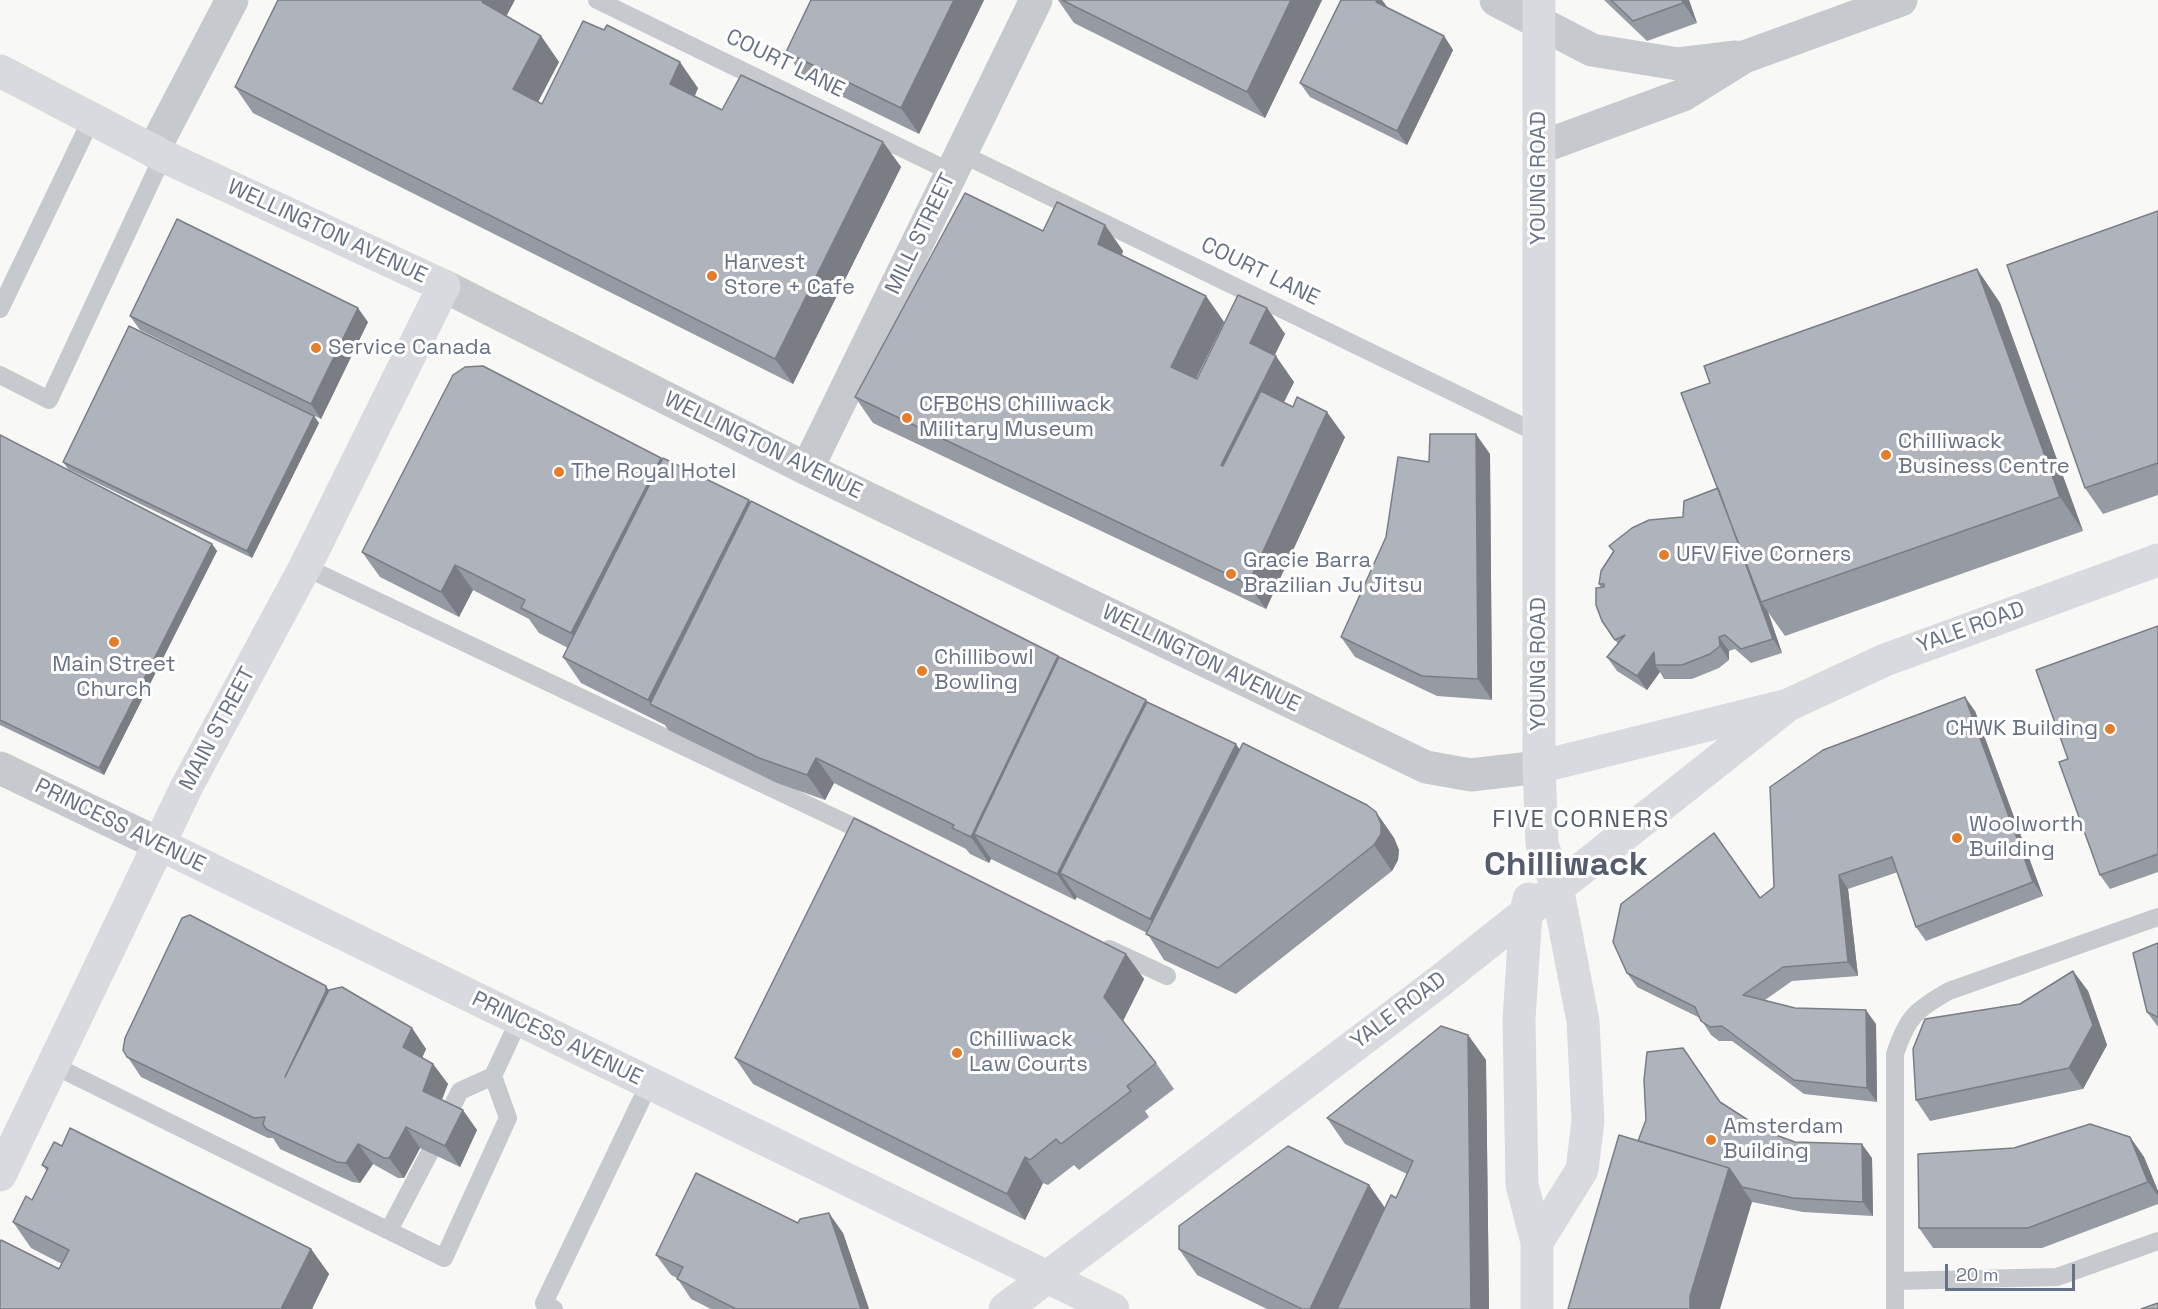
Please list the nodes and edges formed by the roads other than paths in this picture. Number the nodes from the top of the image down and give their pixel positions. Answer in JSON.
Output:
{"nodes":[{"id":1,"x":232,"y":0,"type":"edge"},
{"id":2,"x":597,"y":0,"type":"edge"},
{"id":3,"x":1036,"y":0,"type":"edge"},
{"id":4,"x":1497,"y":0,"type":"edge"},
{"id":5,"x":1901,"y":0,"type":"edge"},
{"id":6,"x":1539,"y":11,"type":"edge"},
{"id":7,"x":1744,"y":57,"type":"junction"},
{"id":8,"x":3,"y":80,"type":"edge"},
{"id":9,"x":91,"y":120,"type":"junction"},
{"id":10,"x":1539,"y":148,"type":"junction"},
{"id":11,"x":158,"y":154,"type":"junction"},
{"id":12,"x":956,"y":163,"type":"junction"},
{"id":13,"x":444,"y":286,"type":"junction"},
{"id":14,"x":0,"y":309,"type":"edge"},
{"id":15,"x":0,"y":375,"type":"edge"},
{"id":16,"x":1539,"y":434,"type":"junction"},
{"id":17,"x":807,"y":469,"type":"junction"},
{"id":18,"x":2158,"y":560,"type":"edge"},
{"id":19,"x":305,"y":567,"type":"junction"},
{"id":20,"x":1788,"y":705,"type":"junction"},
{"id":21,"x":1539,"y":767,"type":"junction"},
{"id":22,"x":0,"y":768,"type":"edge"},
{"id":23,"x":159,"y":844,"type":"junction"},
{"id":24,"x":1542,"y":844,"type":"junction"},
{"id":25,"x":894,"y":846,"type":"edge"},
{"id":26,"x":1557,"y":887,"type":"junction"},
{"id":27,"x":1526,"y":912,"type":"junction"},
{"id":28,"x":2158,"y":917,"type":"edge"},
{"id":29,"x":1094,"y":941,"type":"edge"},
{"id":30,"x":1167,"y":976,"type":"edge"},
{"id":31,"x":519,"y":1020,"type":"junction"},
{"id":32,"x":53,"y":1065,"type":"junction"},
{"id":33,"x":492,"y":1076,"type":"junction"},
{"id":34,"x":649,"y":1083,"type":"junction"},
{"id":35,"x":447,"y":1116,"type":"edge"},
{"id":36,"x":430,"y":1152,"type":"edge"},
{"id":37,"x":0,"y":1175,"type":"edge"},
{"id":38,"x":389,"y":1230,"type":"junction"},
{"id":39,"x":2158,"y":1240,"type":"edge"},
{"id":40,"x":1538,"y":1242,"type":"junction"},
{"id":41,"x":1047,"y":1276,"type":"junction"},
{"id":42,"x":1895,"y":1281,"type":"junction"},
{"id":43,"x":554,"y":1309,"type":"edge"},
{"id":44,"x":1005,"y":1309,"type":"edge"},
{"id":45,"x":1113,"y":1309,"type":"edge"},
{"id":46,"x":1537,"y":1309,"type":"edge"},
{"id":47,"x":1895,"y":1309,"type":"edge"}],
"edges":[{"from":1,"to":11,"type":"street"},
{"from":2,"to":12,"type":"lane","name":"COURT LANE"},
{"from":3,"to":12,"type":"street","name":"MILL STREET"},
{"from":4,"to":6,"type":"street"},
{"from":5,"to":7,"type":"street"},
{"from":6,"to":7,"type":"street"},
{"from":6,"to":10,"type":"street","name":"YOUNG ROAD"},
{"from":7,"to":10,"type":"street"},
{"from":8,"to":9,"type":"street","name":"WELLINGTON AVENUE"},
{"from":9,"to":11,"type":"street","name":"WELLINGTON AVENUE"},
{"from":9,"to":14,"type":"lane"},
{"from":10,"to":16,"type":"street","name":"YOUNG ROAD"},
{"from":11,"to":13,"type":"street","name":"WELLINGTON AVENUE"},
{"from":11,"to":15,"type":"lane"},
{"from":12,"to":16,"type":"lane","name":"COURT LANE"},
{"from":12,"to":17,"type":"street","name":"MILL STREET"},
{"from":13,"to":17,"type":"street","name":"WELLINGTON AVENUE"},
{"from":13,"to":19,"type":"street","name":"MAIN STREET"},
{"from":16,"to":21,"type":"street","name":"YOUNG ROAD"},
{"from":17,"to":21,"type":"street","name":"WELLINGTON AVENUE"},
{"from":18,"to":20,"type":"street","name":"YALE ROAD"},
{"from":19,"to":23,"type":"street","name":"MAIN STREET"},
{"from":19,"to":25,"type":"lane"},
{"from":20,"to":21,"type":"street","name":"YALE ROAD"},
{"from":20,"to":26,"type":"street","name":"YALE ROAD"},
{"from":21,"to":24,"type":"street","name":"YOUNG ROAD"},
{"from":22,"to":23,"type":"street","name":"PRINCESS AVENUE"},
{"from":23,"to":31,"type":"street","name":"PRINCESS AVENUE"},
{"from":23,"to":32,"type":"street","name":"MAIN STREET"},
{"from":24,"to":26,"type":"street","name":"YOUNG ROAD"},
{"from":24,"to":27,"type":"street"},
{"from":26,"to":27,"type":"street","name":"YALE ROAD"},
{"from":26,"to":40,"type":"street","name":"YOUNG ROAD"},
{"from":27,"to":40,"type":"street"},
{"from":27,"to":41,"type":"street","name":"YALE ROAD"},
{"from":28,"to":42,"type":"lane"},
{"from":29,"to":30,"type":"lane"},
{"from":31,"to":33,"type":"lane"},
{"from":31,"to":34,"type":"street","name":"PRINCESS AVENUE"},
{"from":32,"to":37,"type":"street","name":"MAIN STREET"},
{"from":32,"to":38,"type":"lane"},
{"from":33,"to":35,"type":"lane"},
{"from":33,"to":38,"type":"lane"},
{"from":34,"to":41,"type":"street","name":"PRINCESS AVENUE"},
{"from":34,"to":43,"type":"lane"},
{"from":36,"to":38,"type":"lane"},
{"from":39,"to":42,"type":"lane"},
{"from":40,"to":46,"type":"street"},
{"from":41,"to":44,"type":"street","name":"YALE ROAD"},
{"from":41,"to":45,"type":"street","name":"PRINCESS AVENUE"},
{"from":42,"to":47,"type":"lane"}]}
